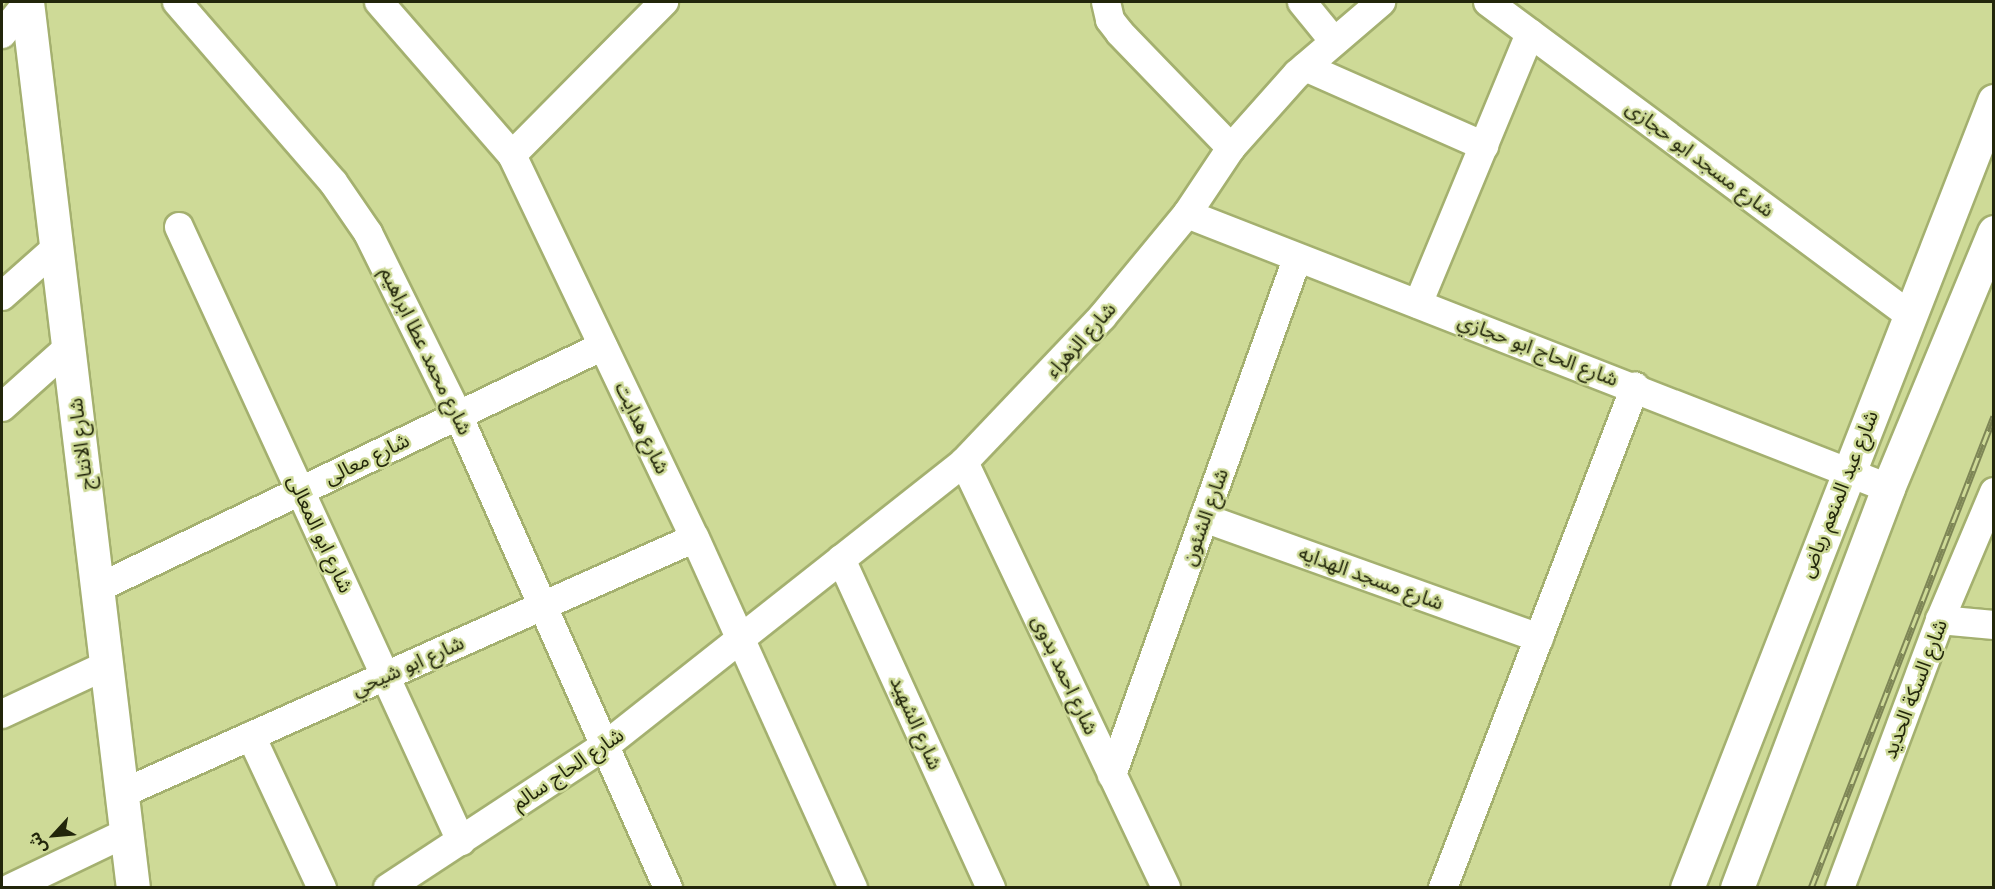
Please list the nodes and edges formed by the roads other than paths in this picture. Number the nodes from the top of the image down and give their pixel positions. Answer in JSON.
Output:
{"nodes":[{"id":1,"x":27,"y":2,"type":"edge"},
{"id":2,"x":177,"y":2,"type":"edge"},
{"id":3,"x":379,"y":2,"type":"edge"},
{"id":4,"x":664,"y":2,"type":"edge"},
{"id":5,"x":1106,"y":2,"type":"edge"},
{"id":6,"x":1302,"y":2,"type":"edge"},
{"id":7,"x":1488,"y":2,"type":"edge"},
{"id":8,"x":1372,"y":4,"type":"edge"},
{"id":9,"x":1530,"y":33,"type":"junction"},
{"id":10,"x":2,"y":34,"type":"edge"},
{"id":11,"x":1333,"y":40,"type":"junction"},
{"id":12,"x":1305,"y":67,"type":"junction"},
{"id":13,"x":1993,"y":106,"type":"edge"},
{"id":14,"x":1484,"y":146,"type":"junction"},
{"id":15,"x":1232,"y":148,"type":"junction"},
{"id":16,"x":513,"y":155,"type":"junction"},
{"id":17,"x":1187,"y":214,"type":"junction"},
{"id":18,"x":179,"y":227,"type":"dead end"},
{"id":19,"x":1994,"y":232,"type":"edge"},
{"id":20,"x":56,"y":248,"type":"junction"},
{"id":21,"x":1297,"y":259,"type":"junction"},
{"id":22,"x":2,"y":296,"type":"edge"},
{"id":23,"x":1418,"y":304,"type":"junction"},
{"id":24,"x":1911,"y":316,"type":"junction"},
{"id":25,"x":69,"y":346,"type":"junction"},
{"id":26,"x":603,"y":346,"type":"junction"},
{"id":27,"x":1635,"y":387,"type":"junction"},
{"id":28,"x":2,"y":407,"type":"edge"},
{"id":29,"x":458,"y":415,"type":"junction"},
{"id":30,"x":964,"y":462,"type":"junction"},
{"id":31,"x":1847,"y":471,"type":"junction"},
{"id":32,"x":1888,"y":488,"type":"junction"},
{"id":33,"x":300,"y":491,"type":"junction"},
{"id":34,"x":1994,"y":492,"type":"edge"},
{"id":35,"x":1204,"y":518,"type":"junction"},
{"id":36,"x":695,"y":538,"type":"junction"},
{"id":37,"x":841,"y":559,"type":"junction"},
{"id":38,"x":98,"y":588,"type":"junction"},
{"id":39,"x":543,"y":606,"type":"junction"},
{"id":40,"x":1940,"y":620,"type":"junction"},
{"id":41,"x":1994,"y":625,"type":"edge"},
{"id":42,"x":1539,"y":638,"type":"junction"},
{"id":43,"x":741,"y":640,"type":"junction"},
{"id":44,"x":108,"y":664,"type":"junction"},
{"id":45,"x":386,"y":676,"type":"junction"},
{"id":46,"x":2,"y":714,"type":"edge"},
{"id":47,"x":251,"y":736,"type":"junction"},
{"id":48,"x":606,"y":745,"type":"junction"},
{"id":49,"x":1112,"y":775,"type":"junction"},
{"id":50,"x":122,"y":794,"type":"junction"},
{"id":51,"x":126,"y":833,"type":"junction"},
{"id":52,"x":461,"y":841,"type":"junction"},
{"id":53,"x":11,"y":888,"type":"edge"},
{"id":54,"x":133,"y":888,"type":"edge"},
{"id":55,"x":322,"y":888,"type":"edge"},
{"id":56,"x":388,"y":888,"type":"edge"},
{"id":57,"x":668,"y":888,"type":"edge"},
{"id":58,"x":853,"y":888,"type":"edge"},
{"id":59,"x":991,"y":888,"type":"edge"},
{"id":60,"x":1166,"y":888,"type":"edge"},
{"id":61,"x":1443,"y":888,"type":"edge"},
{"id":62,"x":1687,"y":888,"type":"edge"},
{"id":63,"x":1737,"y":888,"type":"edge"},
{"id":64,"x":1840,"y":888,"type":"edge"}],
"edges":[{"from":1,"to":10,"type":"street"},
{"from":1,"to":20,"type":"main road","name":"شارع الانتاج"},
{"from":2,"to":29,"type":"street","name":"شارع محمد عطا ابراهيم"},
{"from":3,"to":16,"type":"street","name":"شارع هدايت"},
{"from":4,"to":16,"type":"street"},
{"from":5,"to":15,"type":"street"},
{"from":6,"to":11,"type":"street"},
{"from":7,"to":9,"type":"street","name":"شارع مسجد ابو حجازى"},
{"from":8,"to":11,"type":"street","name":"شارع الزهراء"},
{"from":9,"to":14,"type":"street"},
{"from":9,"to":24,"type":"street","name":"شارع مسجد ابو حجازى"},
{"from":11,"to":12,"type":"street","name":"شارع الزهراء"},
{"from":12,"to":14,"type":"street"},
{"from":12,"to":15,"type":"street","name":"شارع الزهراء"},
{"from":13,"to":24,"type":"main road","name":"شارع عبد المنعم رياض"},
{"from":14,"to":23,"type":"street"},
{"from":15,"to":17,"type":"street","name":"شارع الزهراء"},
{"from":16,"to":26,"type":"street","name":"شارع هدايت"},
{"from":17,"to":21,"type":"street","name":"شارع الحاج ابو حجازي"},
{"from":17,"to":30,"type":"street","name":"شارع الزهراء"},
{"from":18,"to":33,"type":"street","name":"شارع ابو المعالى"},
{"from":19,"to":32,"type":"main road"},
{"from":20,"to":22,"type":"street"},
{"from":20,"to":25,"type":"main road","name":"شارع الانتاج"},
{"from":21,"to":23,"type":"street","name":"شارع الحاج ابو حجازي"},
{"from":21,"to":35,"type":"street","name":"شارع الشئون"},
{"from":23,"to":27,"type":"street","name":"شارع الحاج ابو حجازي"},
{"from":24,"to":31,"type":"main road","name":"شارع عبد المنعم رياض"},
{"from":25,"to":28,"type":"street"},
{"from":25,"to":38,"type":"main road","name":"شارع الانتاج"},
{"from":26,"to":29,"type":"street","name":"شارع معالى"},
{"from":26,"to":36,"type":"street","name":"شارع هدايت"},
{"from":27,"to":31,"type":"street","name":"شارع الحاج ابو حجازي"},
{"from":27,"to":42,"type":"street"},
{"from":29,"to":33,"type":"street","name":"شارع معالى"},
{"from":29,"to":39,"type":"street","name":"شارع محمد عطا ابراهيم"},
{"from":30,"to":37,"type":"street","name":"شارع الزهراء"},
{"from":30,"to":49,"type":"street","name":"شارع احمد بدوى"},
{"from":31,"to":32,"type":"street","name":"شارع الحاج ابو حجازي"},
{"from":31,"to":62,"type":"main road","name":"شارع عبد المنعم رياض"},
{"from":32,"to":63,"type":"main road"},
{"from":33,"to":38,"type":"street","name":"شارع معالى"},
{"from":33,"to":45,"type":"street","name":"شارع ابو المعالى"},
{"from":34,"to":40,"type":"street","name":"شارع السكة الحديد"},
{"from":35,"to":42,"type":"street","name":"شارع مسجد الهدايه"},
{"from":35,"to":49,"type":"street","name":"شارع الشئون"},
{"from":36,"to":39,"type":"street","name":"شارع ابو شيحي"},
{"from":36,"to":43,"type":"street","name":"شارع هدايت"},
{"from":37,"to":43,"type":"street","name":"شارع الزهراء"},
{"from":37,"to":59,"type":"street","name":"شارع الشهيد"},
{"from":38,"to":44,"type":"main road","name":"شارع الانتاج"},
{"from":39,"to":45,"type":"street","name":"شارع ابو شيحي"},
{"from":39,"to":48,"type":"street","name":"شارع محمد عطا ابراهيم"},
{"from":40,"to":41,"type":"street"},
{"from":40,"to":64,"type":"street","name":"شارع السكة الحديد"},
{"from":42,"to":61,"type":"street"},
{"from":43,"to":48,"type":"street","name":"شارع الحاج سالم"},
{"from":43,"to":58,"type":"street","name":"شارع هدايت"},
{"from":44,"to":46,"type":"street"},
{"from":44,"to":50,"type":"main road","name":"شارع الانتاج"},
{"from":45,"to":47,"type":"street","name":"شارع ابو شيحي"},
{"from":45,"to":52,"type":"street","name":"شارع ابو المعالى"},
{"from":47,"to":50,"type":"street","name":"شارع ابو شيحي"},
{"from":47,"to":55,"type":"street"},
{"from":48,"to":52,"type":"street","name":"شارع الحاج سالم"},
{"from":48,"to":57,"type":"street","name":"شارع محمد عطا ابراهيم"},
{"from":49,"to":60,"type":"street","name":"شارع احمد بدوى"},
{"from":50,"to":51,"type":"main road","name":"شارع الانتاج"},
{"from":51,"to":53,"type":"street"},
{"from":51,"to":54,"type":"main road","name":"شارع الانتاج"},
{"from":52,"to":56,"type":"street","name":"شارع الحاج سالم"}]}
